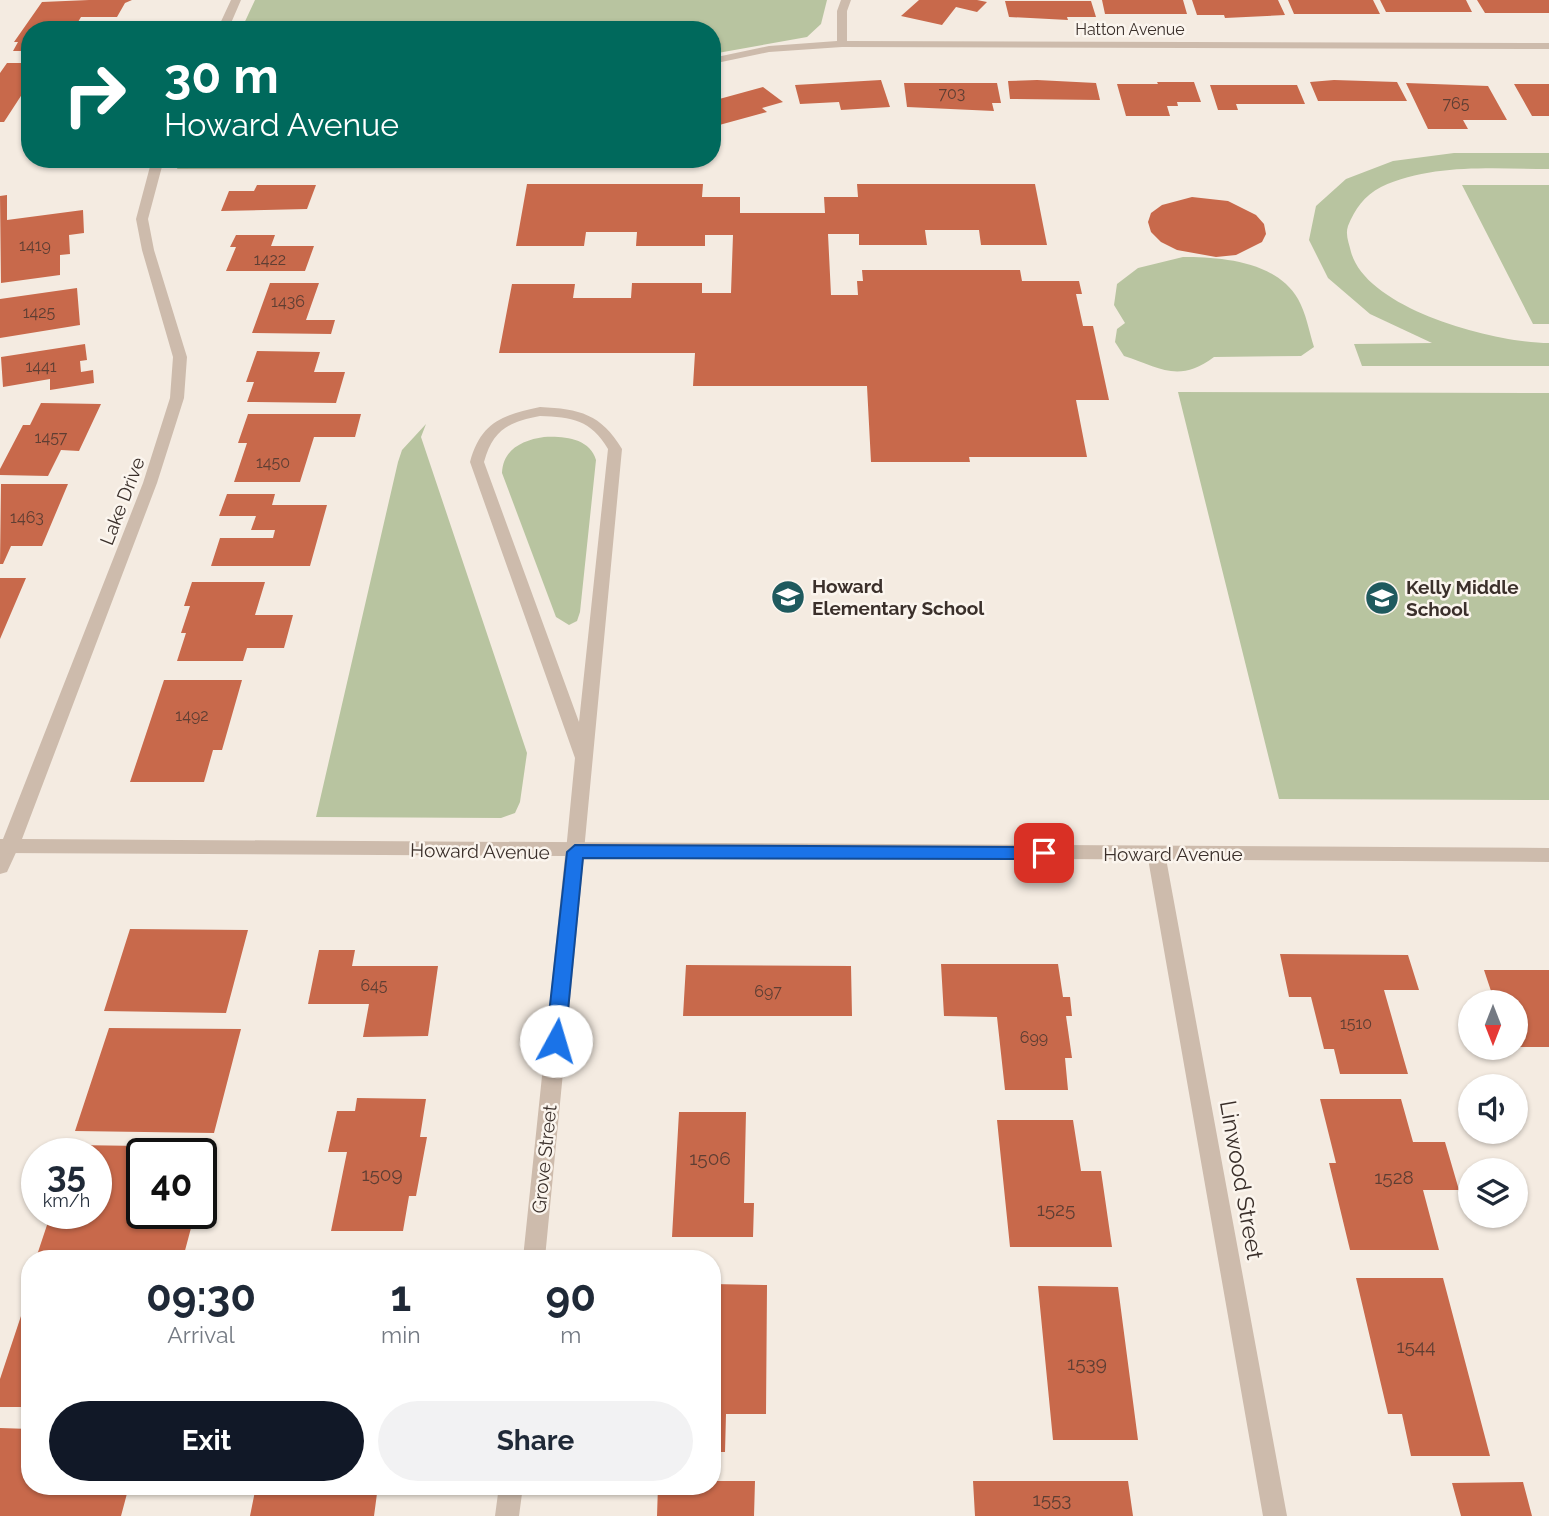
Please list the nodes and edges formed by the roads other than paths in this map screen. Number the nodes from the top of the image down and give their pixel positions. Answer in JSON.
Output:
{"nodes":[{"id":1,"x":236,"y":0,"type":"edge"},
{"id":2,"x":846,"y":0,"type":"edge"},
{"id":3,"x":226,"y":21,"type":"edge"},
{"id":4,"x":842,"y":44,"type":"junction"},
{"id":5,"x":1549,"y":46,"type":"edge"},
{"id":6,"x":721,"y":59,"type":"edge"},
{"id":7,"x":155,"y":168,"type":"edge"},
{"id":8,"x":583,"y":756,"type":"junction"},
{"id":9,"x":5,"y":846,"type":"edge"},
{"id":10,"x":575,"y":852,"type":"junction"},
{"id":11,"x":1156,"y":853,"type":"junction"},
{"id":12,"x":1549,"y":855,"type":"edge"},
{"id":13,"x":0,"y":867,"type":"edge"},
{"id":14,"x":535,"y":1250,"type":"edge"},
{"id":15,"x":509,"y":1495,"type":"edge"},
{"id":16,"x":508,"y":1516,"type":"edge"},
{"id":17,"x":1275,"y":1516,"type":"edge"}],
"edges":[{"from":1,"to":3,"type":"street"},
{"from":2,"to":4,"type":"street"},
{"from":4,"to":5,"type":"street","name":"Hatton Avenue"},
{"from":4,"to":6,"type":"street","name":"Hatton Avenue"},
{"from":7,"to":9,"type":"street","name":"Lake Drive"},
{"from":8,"to":8,"type":"street","name":"Grove Street"},
{"from":8,"to":10,"type":"street","name":"Grove Street"},
{"from":9,"to":10,"type":"street","name":"Howard Avenue"},
{"from":9,"to":13,"type":"street","name":"Lake Drive"},
{"from":10,"to":11,"type":"street","name":"Howard Avenue"},
{"from":10,"to":14,"type":"street","name":"Grove Street"},
{"from":11,"to":12,"type":"street","name":"Howard Avenue"},
{"from":11,"to":17,"type":"street","name":"Linwood Street"},
{"from":15,"to":16,"type":"street"}]}
